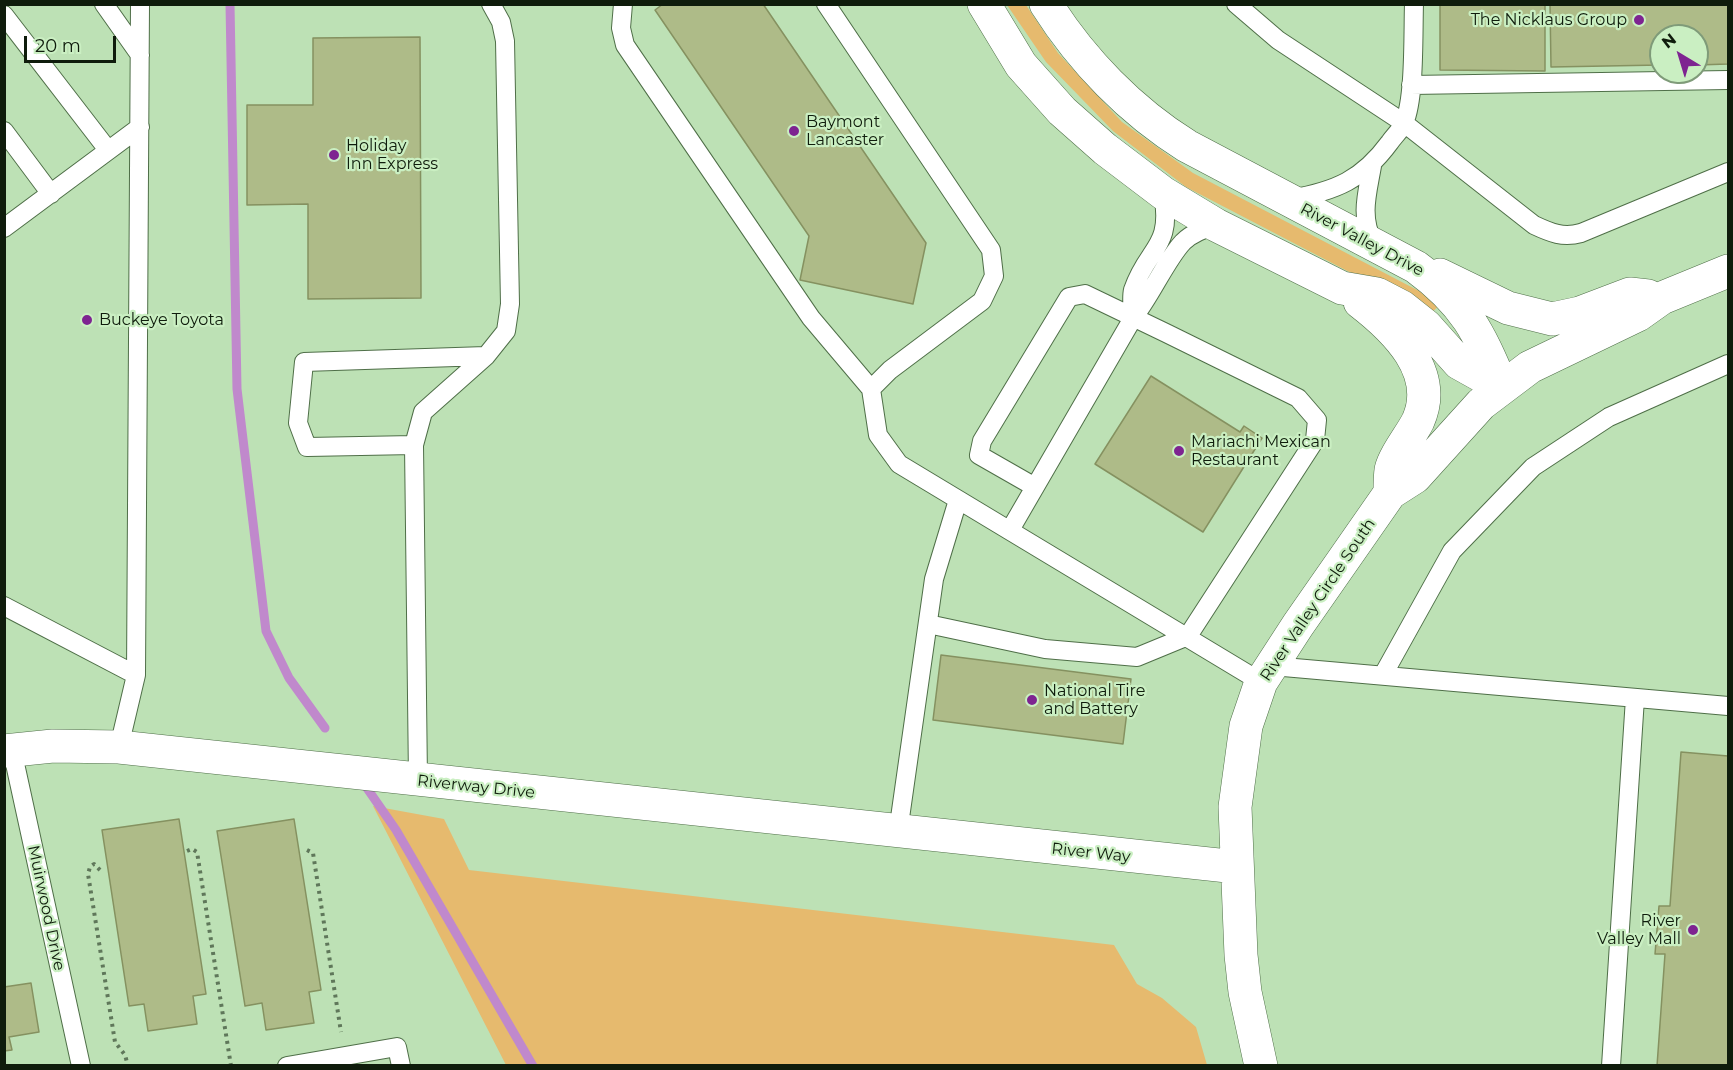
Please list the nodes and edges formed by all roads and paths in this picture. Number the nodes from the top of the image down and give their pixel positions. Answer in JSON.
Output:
{"nodes":[{"id":1,"x":104,"y":4,"type":"edge"},
{"id":2,"x":140,"y":4,"type":"edge"},
{"id":3,"x":491,"y":4,"type":"edge"},
{"id":4,"x":623,"y":4,"type":"edge"},
{"id":5,"x":826,"y":4,"type":"edge"},
{"id":6,"x":984,"y":4,"type":"edge"},
{"id":7,"x":1046,"y":4,"type":"edge"},
{"id":8,"x":1236,"y":4,"type":"edge"},
{"id":9,"x":1414,"y":4,"type":"edge"},
{"id":10,"x":4,"y":15,"type":"edge"},
{"id":11,"x":140,"y":55,"type":"junction"},
{"id":12,"x":1728,"y":80,"type":"edge"},
{"id":13,"x":1411,"y":86,"type":"junction"},
{"id":14,"x":1404,"y":123,"type":"junction"},
{"id":15,"x":140,"y":127,"type":"junction"},
{"id":16,"x":4,"y":131,"type":"edge"},
{"id":17,"x":108,"y":150,"type":"junction"},
{"id":18,"x":1372,"y":166,"type":"junction"},
{"id":19,"x":1728,"y":172,"type":"edge"},
{"id":20,"x":1163,"y":193,"type":"junction"},
{"id":21,"x":51,"y":194,"type":"junction"},
{"id":22,"x":1287,"y":200,"type":"junction"},
{"id":23,"x":1216,"y":225,"type":"junction"},
{"id":24,"x":4,"y":228,"type":"edge"},
{"id":25,"x":1374,"y":246,"type":"junction"},
{"id":26,"x":1416,"y":267,"type":"junction"},
{"id":27,"x":1728,"y":271,"type":"edge"},
{"id":28,"x":1342,"y":288,"type":"junction"},
{"id":29,"x":1662,"y":298,"type":"junction"},
{"id":30,"x":1133,"y":318,"type":"junction"},
{"id":31,"x":486,"y":356,"type":"junction"},
{"id":32,"x":1728,"y":364,"type":"edge"},
{"id":33,"x":1502,"y":387,"type":"junction"},
{"id":34,"x":871,"y":389,"type":"junction"},
{"id":35,"x":414,"y":445,"type":"junction"},
{"id":36,"x":1035,"y":487,"type":"junction"},
{"id":37,"x":1390,"y":493,"type":"junction"},
{"id":38,"x":958,"y":500,"type":"junction"},
{"id":39,"x":1010,"y":530,"type":"junction"},
{"id":40,"x":4,"y":606,"type":"edge"},
{"id":41,"x":928,"y":624,"type":"junction"},
{"id":42,"x":1188,"y":636,"type":"junction"},
{"id":43,"x":1266,"y":674,"type":"junction"},
{"id":44,"x":136,"y":675,"type":"junction"},
{"id":45,"x":1383,"y":675,"type":"junction"},
{"id":46,"x":1635,"y":698,"type":"junction"},
{"id":47,"x":1728,"y":706,"type":"edge"},
{"id":48,"x":119,"y":747,"type":"junction"},
{"id":49,"x":8,"y":750,"type":"edge"},
{"id":50,"x":418,"y":780,"type":"junction"},
{"id":51,"x":898,"y":832,"type":"junction"},
{"id":52,"x":946,"y":836,"type":"joint"},
{"id":53,"x":307,"y":850,"type":"dead end"},
{"id":54,"x":187,"y":851,"type":"dead end"},
{"id":55,"x":1237,"y":867,"type":"junction"},
{"id":56,"x":100,"y":870,"type":"dead end"},
{"id":57,"x":345,"y":1056,"type":"junction"},
{"id":58,"x":81,"y":1065,"type":"edge"},
{"id":59,"x":128,"y":1065,"type":"edge"},
{"id":60,"x":231,"y":1065,"type":"edge"},
{"id":61,"x":287,"y":1065,"type":"edge"},
{"id":62,"x":401,"y":1065,"type":"edge"},
{"id":63,"x":1261,"y":1065,"type":"edge"},
{"id":64,"x":1611,"y":1065,"type":"edge"}],
"edges":[{"from":1,"to":11,"type":"lane"},
{"from":2,"to":11,"type":"lane"},
{"from":3,"to":31,"type":"lane"},
{"from":4,"to":34,"type":"lane"},
{"from":5,"to":34,"type":"lane"},
{"from":6,"to":20,"type":"street"},
{"from":7,"to":22,"type":"street","name":"River Valley Drive"},
{"from":8,"to":14,"type":"lane"},
{"from":9,"to":13,"type":"lane"},
{"from":10,"to":17,"type":"lane"},
{"from":11,"to":15,"type":"lane"},
{"from":12,"to":13,"type":"lane"},
{"from":13,"to":14,"type":"lane"},
{"from":14,"to":18,"type":"lane"},
{"from":14,"to":19,"type":"lane"},
{"from":15,"to":17,"type":"lane"},
{"from":15,"to":44,"type":"lane"},
{"from":16,"to":21,"type":"lane"},
{"from":17,"to":21,"type":"lane"},
{"from":18,"to":22,"type":"lane"},
{"from":18,"to":25,"type":"lane"},
{"from":20,"to":23,"type":"street"},
{"from":20,"to":30,"type":"lane"},
{"from":21,"to":24,"type":"lane"},
{"from":22,"to":25,"type":"street","name":"River Valley Drive"},
{"from":23,"to":28,"type":"street"},
{"from":23,"to":30,"type":"lane"},
{"from":25,"to":26,"type":"street","name":"River Valley Drive"},
{"from":26,"to":29,"type":"street"},
{"from":26,"to":33,"type":"street","name":"River Valley Drive"},
{"from":27,"to":29,"type":"street","name":"River Valley Circle South"},
{"from":28,"to":33,"type":"street"},
{"from":28,"to":37,"type":"street","name":"River Valley Circle South"},
{"from":29,"to":33,"type":"street","name":"River Valley Circle South"},
{"from":30,"to":36,"type":"lane"},
{"from":30,"to":36,"type":"lane"},
{"from":30,"to":42,"type":"lane"},
{"from":31,"to":35,"type":"lane"},
{"from":31,"to":35,"type":"lane"},
{"from":32,"to":45,"type":"lane"},
{"from":33,"to":37,"type":"street","name":"River Valley Circle South"},
{"from":34,"to":38,"type":"lane"},
{"from":35,"to":50,"type":"lane"},
{"from":36,"to":39,"type":"lane"},
{"from":37,"to":43,"type":"street","name":"River Valley Circle South"},
{"from":38,"to":39,"type":"lane"},
{"from":38,"to":41,"type":"lane"},
{"from":39,"to":42,"type":"lane"},
{"from":40,"to":44,"type":"lane"},
{"from":41,"to":42,"type":"lane"},
{"from":41,"to":51,"type":"lane"},
{"from":42,"to":43,"type":"lane"},
{"from":43,"to":45,"type":"lane"},
{"from":43,"to":55,"type":"street","name":"River Valley Circle South"},
{"from":44,"to":48,"type":"lane"},
{"from":45,"to":46,"type":"lane"},
{"from":46,"to":47,"type":"lane"},
{"from":46,"to":64,"type":"lane"},
{"from":48,"to":49,"type":"street","name":"Riverway Drive"},
{"from":48,"to":50,"type":"street","name":"Riverway Drive"},
{"from":49,"to":58,"type":"lane","name":"Muirwood Drive"},
{"from":50,"to":51,"type":"street","name":"Riverway Drive"},
{"from":51,"to":52,"type":"street","name":"Riverway Drive"},
{"from":52,"to":55,"type":"street","name":"River Way"},
{"from":53,"to":57,"type":"path"},
{"from":54,"to":60,"type":"path"},
{"from":55,"to":63,"type":"street","name":"River Valley Circle South"},
{"from":56,"to":59,"type":"path"},
{"from":57,"to":61,"type":"lane"},
{"from":57,"to":62,"type":"lane"}]}
